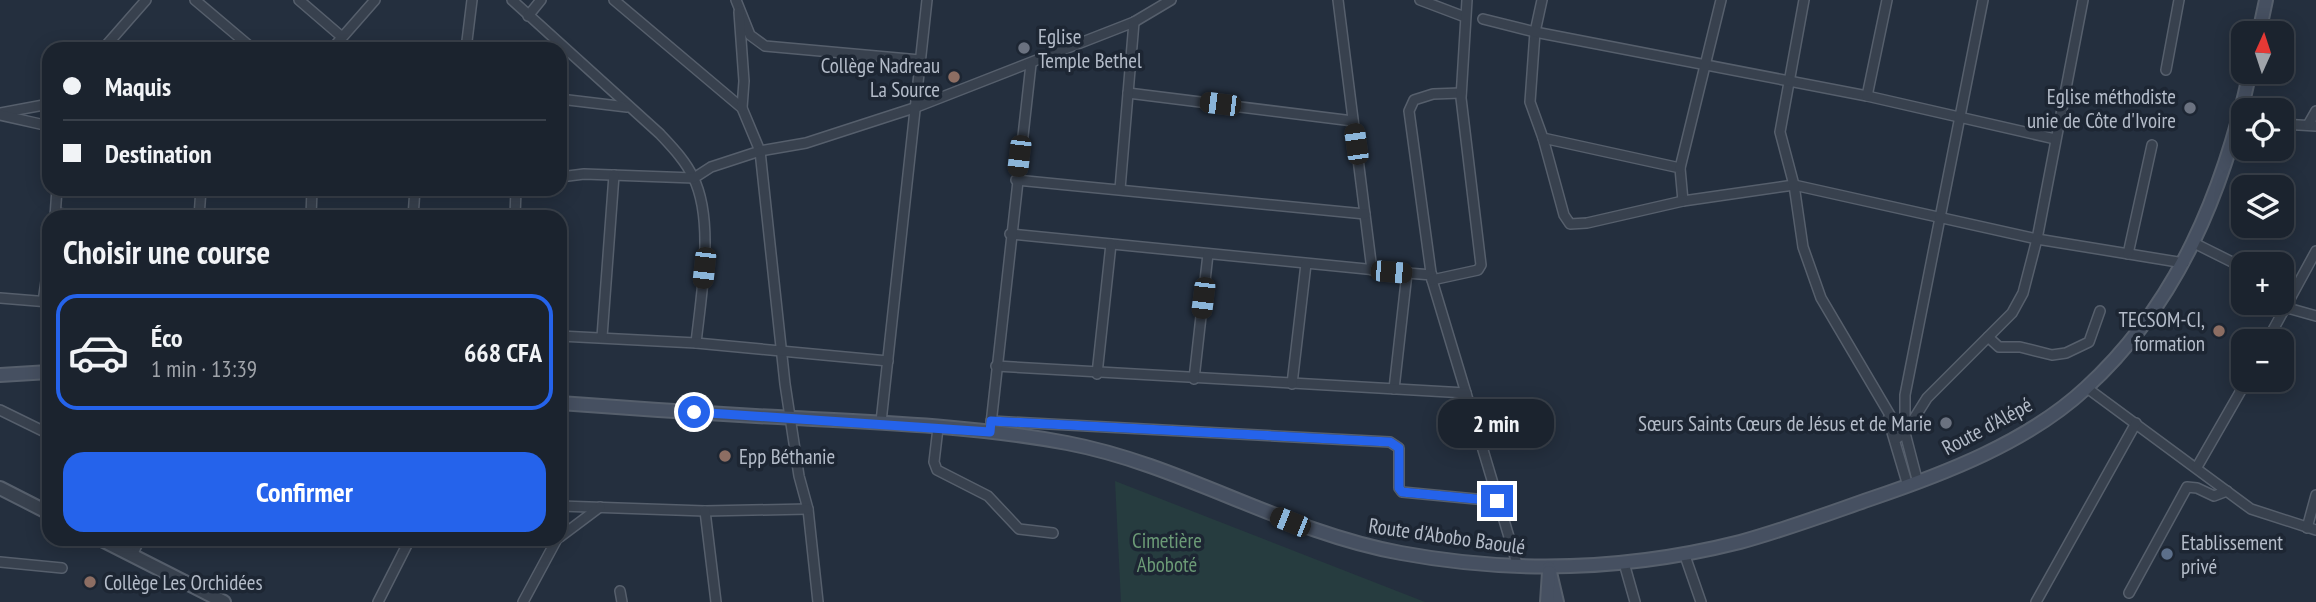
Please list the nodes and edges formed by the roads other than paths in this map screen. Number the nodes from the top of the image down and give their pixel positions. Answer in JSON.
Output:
{"nodes":[{"id":1,"x":146,"y":0,"type":"edge"},
{"id":2,"x":195,"y":0,"type":"edge"},
{"id":3,"x":299,"y":0,"type":"edge"},
{"id":4,"x":375,"y":0,"type":"edge"},
{"id":5,"x":472,"y":0,"type":"edge"},
{"id":6,"x":512,"y":0,"type":"edge"},
{"id":7,"x":541,"y":0,"type":"edge"},
{"id":8,"x":614,"y":0,"type":"edge"},
{"id":9,"x":737,"y":0,"type":"edge"},
{"id":10,"x":927,"y":0,"type":"edge"},
{"id":11,"x":1171,"y":0,"type":"edge"},
{"id":12,"x":1338,"y":0,"type":"edge"},
{"id":13,"x":1420,"y":0,"type":"edge"},
{"id":14,"x":1467,"y":0,"type":"edge"},
{"id":15,"x":1542,"y":0,"type":"edge"},
{"id":16,"x":1721,"y":0,"type":"edge"},
{"id":17,"x":1804,"y":0,"type":"edge"},
{"id":18,"x":1887,"y":0,"type":"edge"},
{"id":19,"x":1983,"y":0,"type":"edge"},
{"id":20,"x":2083,"y":0,"type":"edge"},
{"id":21,"x":2179,"y":0,"type":"edge"},
{"id":22,"x":2266,"y":0,"type":"edge"},
{"id":23,"x":528,"y":16,"type":"junction"},
{"id":24,"x":1465,"y":17,"type":"junction"},
{"id":25,"x":1483,"y":19,"type":"dead end"},
{"id":26,"x":2262,"y":21,"type":"edge"},
{"id":27,"x":1133,"y":22,"type":"junction"},
{"id":28,"x":1535,"y":32,"type":"junction"},
{"id":29,"x":342,"y":37,"type":"junction"},
{"id":30,"x":109,"y":42,"type":"edge"},
{"id":31,"x":245,"y":42,"type":"edge"},
{"id":32,"x":338,"y":42,"type":"edge"},
{"id":33,"x":467,"y":42,"type":"edge"},
{"id":34,"x":556,"y":42,"type":"edge"},
{"id":35,"x":567,"y":52,"type":"edge"},
{"id":36,"x":920,"y":61,"type":"junction"},
{"id":37,"x":1031,"y":64,"type":"junction"},
{"id":38,"x":1707,"y":64,"type":"junction"},
{"id":39,"x":2166,"y":70,"type":"dead end"},
{"id":40,"x":1787,"y":81,"type":"junction"},
{"id":41,"x":1128,"y":93,"type":"junction"},
{"id":42,"x":1461,"y":93,"type":"junction"},
{"id":43,"x":1867,"y":96,"type":"junction"},
{"id":44,"x":567,"y":100,"type":"edge"},
{"id":45,"x":42,"y":105,"type":"edge"},
{"id":46,"x":627,"y":107,"type":"junction"},
{"id":47,"x":741,"y":108,"type":"junction"},
{"id":48,"x":914,"y":108,"type":"junction"},
{"id":49,"x":2316,"y":111,"type":"edge"},
{"id":50,"x":0,"y":114,"type":"edge"},
{"id":51,"x":1960,"y":118,"type":"junction"},
{"id":52,"x":1353,"y":121,"type":"junction"},
{"id":53,"x":42,"y":124,"type":"edge"},
{"id":54,"x":2294,"y":124,"type":"edge"},
{"id":55,"x":2312,"y":125,"type":"edge"},
{"id":56,"x":1543,"y":138,"type":"junction"},
{"id":57,"x":2055,"y":139,"type":"junction"},
{"id":58,"x":2152,"y":145,"type":"dead end"},
{"id":59,"x":760,"y":151,"type":"junction"},
{"id":60,"x":2231,"y":152,"type":"edge"},
{"id":61,"x":1680,"y":168,"type":"junction"},
{"id":62,"x":614,"y":175,"type":"junction"},
{"id":63,"x":567,"y":177,"type":"edge"},
{"id":64,"x":694,"y":178,"type":"junction"},
{"id":65,"x":1016,"y":180,"type":"junction"},
{"id":66,"x":1794,"y":186,"type":"junction"},
{"id":67,"x":1120,"y":189,"type":"junction"},
{"id":68,"x":1683,"y":201,"type":"junction"},
{"id":69,"x":1365,"y":214,"type":"junction"},
{"id":70,"x":1941,"y":217,"type":"junction"},
{"id":71,"x":1010,"y":234,"type":"junction"},
{"id":72,"x":2037,"y":239,"type":"junction"},
{"id":73,"x":2194,"y":243,"type":"junction"},
{"id":74,"x":1111,"y":244,"type":"junction"},
{"id":75,"x":2316,"y":251,"type":"edge"},
{"id":76,"x":1208,"y":254,"type":"junction"},
{"id":77,"x":2128,"y":254,"type":"junction"},
{"id":78,"x":2231,"y":262,"type":"edge"},
{"id":79,"x":2184,"y":263,"type":"junction"},
{"id":80,"x":1306,"y":264,"type":"junction"},
{"id":81,"x":1373,"y":270,"type":"junction"},
{"id":82,"x":1407,"y":273,"type":"junction"},
{"id":83,"x":1432,"y":277,"type":"junction"},
{"id":84,"x":2294,"y":282,"type":"edge"},
{"id":85,"x":0,"y":298,"type":"edge"},
{"id":86,"x":42,"y":302,"type":"edge"},
{"id":87,"x":2294,"y":310,"type":"edge"},
{"id":88,"x":2100,"y":311,"type":"dead end"},
{"id":89,"x":2316,"y":316,"type":"edge"},
{"id":90,"x":567,"y":336,"type":"edge"},
{"id":91,"x":1988,"y":337,"type":"junction"},
{"id":92,"x":602,"y":338,"type":"junction"},
{"id":93,"x":696,"y":343,"type":"junction"},
{"id":94,"x":781,"y":352,"type":"junction"},
{"id":95,"x":888,"y":361,"type":"junction"},
{"id":96,"x":996,"y":366,"type":"junction"},
{"id":97,"x":42,"y":372,"type":"edge"},
{"id":98,"x":1097,"y":374,"type":"junction"},
{"id":99,"x":0,"y":375,"type":"edge"},
{"id":100,"x":1194,"y":379,"type":"junction"},
{"id":101,"x":1292,"y":384,"type":"junction"},
{"id":102,"x":2087,"y":388,"type":"junction"},
{"id":103,"x":1394,"y":389,"type":"junction"},
{"id":104,"x":2240,"y":392,"type":"edge"},
{"id":105,"x":1466,"y":393,"type":"junction"},
{"id":106,"x":1905,"y":398,"type":"junction"},
{"id":107,"x":567,"y":403,"type":"edge"},
{"id":108,"x":0,"y":410,"type":"edge"},
{"id":109,"x":1890,"y":415,"type":"junction"},
{"id":110,"x":793,"y":418,"type":"junction"},
{"id":111,"x":881,"y":422,"type":"junction"},
{"id":112,"x":2136,"y":423,"type":"junction"},
{"id":113,"x":991,"y":426,"type":"junction"},
{"id":114,"x":937,"y":428,"type":"junction"},
{"id":115,"x":42,"y":431,"type":"edge"},
{"id":116,"x":1905,"y":433,"type":"junction"},
{"id":117,"x":1896,"y":439,"type":"junction"},
{"id":118,"x":2197,"y":467,"type":"junction"},
{"id":119,"x":1913,"y":485,"type":"junction"},
{"id":120,"x":0,"y":488,"type":"edge"},
{"id":121,"x":2227,"y":491,"type":"junction"},
{"id":122,"x":2316,"y":495,"type":"edge"},
{"id":123,"x":1497,"y":501,"type":"junction"},
{"id":124,"x":567,"y":506,"type":"edge"},
{"id":125,"x":600,"y":507,"type":"junction"},
{"id":126,"x":42,"y":509,"type":"edge"},
{"id":127,"x":808,"y":509,"type":"junction"},
{"id":128,"x":705,"y":511,"type":"junction"},
{"id":129,"x":2312,"y":529,"type":"edge"},
{"id":130,"x":567,"y":532,"type":"edge"},
{"id":131,"x":1053,"y":533,"type":"dead end"},
{"id":132,"x":114,"y":546,"type":"edge"},
{"id":133,"x":136,"y":546,"type":"edge"},
{"id":134,"x":406,"y":546,"type":"edge"},
{"id":135,"x":553,"y":546,"type":"edge"},
{"id":136,"x":1684,"y":553,"type":"junction"},
{"id":137,"x":132,"y":555,"type":"junction"},
{"id":138,"x":0,"y":562,"type":"edge"},
{"id":139,"x":1624,"y":563,"type":"junction"},
{"id":140,"x":1518,"y":567,"type":"junction"},
{"id":141,"x":62,"y":568,"type":"dead end"},
{"id":142,"x":1549,"y":568,"type":"junction"},
{"id":143,"x":621,"y":591,"type":"dead end"},
{"id":144,"x":2129,"y":593,"type":"dead end"},
{"id":145,"x":219,"y":601,"type":"edge"},
{"id":146,"x":377,"y":602,"type":"edge"},
{"id":147,"x":523,"y":602,"type":"edge"},
{"id":148,"x":622,"y":602,"type":"edge"},
{"id":149,"x":716,"y":602,"type":"edge"},
{"id":150,"x":818,"y":602,"type":"edge"},
{"id":151,"x":1547,"y":602,"type":"edge"},
{"id":152,"x":1557,"y":602,"type":"edge"},
{"id":153,"x":1635,"y":602,"type":"edge"},
{"id":154,"x":1700,"y":602,"type":"edge"},
{"id":155,"x":2036,"y":602,"type":"edge"}],
"edges":[{"from":1,"to":30,"type":"street"},
{"from":2,"to":31,"type":"street"},
{"from":3,"to":29,"type":"street"},
{"from":4,"to":29,"type":"street"},
{"from":5,"to":33,"type":"street"},
{"from":6,"to":23,"type":"street"},
{"from":7,"to":23,"type":"street"},
{"from":8,"to":47,"type":"street"},
{"from":9,"to":36,"type":"street"},
{"from":9,"to":47,"type":"street"},
{"from":10,"to":36,"type":"street"},
{"from":11,"to":27,"type":"street"},
{"from":12,"to":52,"type":"street"},
{"from":13,"to":24,"type":"street"},
{"from":14,"to":24,"type":"street"},
{"from":15,"to":28,"type":"street"},
{"from":16,"to":38,"type":"street"},
{"from":17,"to":40,"type":"street"},
{"from":18,"to":43,"type":"street"},
{"from":19,"to":51,"type":"street"},
{"from":20,"to":57,"type":"street"},
{"from":21,"to":39,"type":"street"},
{"from":22,"to":26,"type":"main road"},
{"from":23,"to":34,"type":"street"},
{"from":24,"to":42,"type":"street"},
{"from":25,"to":28,"type":"street"},
{"from":27,"to":37,"type":"street"},
{"from":27,"to":41,"type":"street"},
{"from":28,"to":38,"type":"street"},
{"from":28,"to":56,"type":"street"},
{"from":29,"to":32,"type":"street"},
{"from":35,"to":46,"type":"street"},
{"from":36,"to":48,"type":"street"},
{"from":37,"to":48,"type":"street"},
{"from":37,"to":65,"type":"street"},
{"from":38,"to":40,"type":"street"},
{"from":38,"to":61,"type":"street"},
{"from":40,"to":43,"type":"street"},
{"from":40,"to":66,"type":"street"},
{"from":41,"to":52,"type":"street"},
{"from":41,"to":67,"type":"street"},
{"from":42,"to":83,"type":"street"},
{"from":42,"to":83,"type":"street"},
{"from":43,"to":51,"type":"street"},
{"from":44,"to":46,"type":"street"},
{"from":45,"to":50,"type":"street"},
{"from":46,"to":64,"type":"street"},
{"from":47,"to":59,"type":"street"},
{"from":48,"to":59,"type":"street"},
{"from":48,"to":95,"type":"street"},
{"from":49,"to":55,"type":"street"},
{"from":50,"to":53,"type":"street"},
{"from":51,"to":57,"type":"street"},
{"from":51,"to":70,"type":"street"},
{"from":52,"to":69,"type":"street"},
{"from":54,"to":55,"type":"street"},
{"from":56,"to":61,"type":"street"},
{"from":56,"to":68,"type":"street"},
{"from":57,"to":72,"type":"street"},
{"from":58,"to":77,"type":"street"},
{"from":59,"to":64,"type":"street"},
{"from":59,"to":94,"type":"street"},
{"from":60,"to":73,"type":"main road","name":"Route d'Alépé"},
{"from":61,"to":68,"type":"street"},
{"from":62,"to":63,"type":"street"},
{"from":62,"to":64,"type":"street"},
{"from":62,"to":92,"type":"street"},
{"from":64,"to":93,"type":"street"},
{"from":65,"to":67,"type":"street"},
{"from":65,"to":71,"type":"street"},
{"from":66,"to":68,"type":"street"},
{"from":66,"to":70,"type":"street"},
{"from":66,"to":109,"type":"street"},
{"from":67,"to":69,"type":"street"},
{"from":69,"to":81,"type":"street"},
{"from":70,"to":72,"type":"street"},
{"from":70,"to":106,"type":"street"},
{"from":71,"to":74,"type":"street"},
{"from":71,"to":96,"type":"street"},
{"from":72,"to":77,"type":"street"},
{"from":72,"to":91,"type":"street"},
{"from":73,"to":78,"type":"street"},
{"from":73,"to":79,"type":"main road","name":"Route d'Alépé"},
{"from":74,"to":76,"type":"street"},
{"from":74,"to":98,"type":"street"},
{"from":75,"to":84,"type":"street"},
{"from":76,"to":80,"type":"street"},
{"from":76,"to":100,"type":"street"},
{"from":77,"to":79,"type":"street"},
{"from":79,"to":102,"type":"main road","name":"Route d'Alépé"},
{"from":80,"to":81,"type":"street"},
{"from":80,"to":101,"type":"street"},
{"from":81,"to":82,"type":"street"},
{"from":82,"to":83,"type":"street"},
{"from":82,"to":103,"type":"street"},
{"from":83,"to":105,"type":"street"},
{"from":85,"to":86,"type":"street"},
{"from":87,"to":89,"type":"street"},
{"from":88,"to":91,"type":"street"},
{"from":90,"to":92,"type":"street"},
{"from":91,"to":116,"type":"street"},
{"from":92,"to":93,"type":"street"},
{"from":93,"to":94,"type":"street"},
{"from":94,"to":95,"type":"street"},
{"from":94,"to":110,"type":"street"},
{"from":95,"to":111,"type":"street"},
{"from":96,"to":98,"type":"street"},
{"from":96,"to":113,"type":"street"},
{"from":97,"to":99,"type":"main road"},
{"from":98,"to":100,"type":"street"},
{"from":100,"to":101,"type":"street"},
{"from":101,"to":103,"type":"street"},
{"from":102,"to":112,"type":"street"},
{"from":102,"to":119,"type":"main road","name":"Route d'Alépé"},
{"from":103,"to":105,"type":"street"},
{"from":104,"to":118,"type":"street"},
{"from":105,"to":123,"type":"street"},
{"from":106,"to":109,"type":"street"},
{"from":106,"to":116,"type":"street"},
{"from":107,"to":110,"type":"main road","name":"Route d'Abobo Baoulé"},
{"from":108,"to":115,"type":"street"},
{"from":109,"to":117,"type":"street"},
{"from":110,"to":111,"type":"main road","name":"Route d'Abobo Baoulé"},
{"from":110,"to":127,"type":"street"},
{"from":111,"to":114,"type":"main road","name":"Route d'Abobo Baoulé"},
{"from":112,"to":118,"type":"street"},
{"from":112,"to":155,"type":"street"},
{"from":113,"to":114,"type":"main road","name":"Route d'Abobo Baoulé"},
{"from":113,"to":123,"type":"street"},
{"from":113,"to":140,"type":"main road","name":"Route d'Abobo Baoulé"},
{"from":114,"to":131,"type":"street"},
{"from":116,"to":117,"type":"street"},
{"from":116,"to":119,"type":"street"},
{"from":117,"to":119,"type":"street"},
{"from":118,"to":121,"type":"street"},
{"from":119,"to":136,"type":"main road","name":"Route d'Alépé"},
{"from":120,"to":126,"type":"street"},
{"from":121,"to":129,"type":"street"},
{"from":121,"to":144,"type":"street"},
{"from":122,"to":129,"type":"street"},
{"from":123,"to":140,"type":"street"},
{"from":124,"to":125,"type":"street"},
{"from":125,"to":128,"type":"street"},
{"from":125,"to":130,"type":"street"},
{"from":127,"to":128,"type":"street"},
{"from":127,"to":150,"type":"street"},
{"from":128,"to":149,"type":"street"},
{"from":132,"to":137,"type":"street"},
{"from":133,"to":137,"type":"street"},
{"from":134,"to":146,"type":"street"},
{"from":135,"to":147,"type":"street"},
{"from":136,"to":139,"type":"main road","name":"Route d'Alépé"},
{"from":136,"to":154,"type":"street"},
{"from":137,"to":145,"type":"street"},
{"from":138,"to":141,"type":"street"},
{"from":139,"to":142,"type":"main road","name":"Route d'Alépé"},
{"from":139,"to":153,"type":"street"},
{"from":140,"to":142,"type":"main road","name":"Route d'Abobo Baoulé"},
{"from":142,"to":151,"type":"main road"},
{"from":142,"to":152,"type":"main road"},
{"from":143,"to":148,"type":"street"}]}
